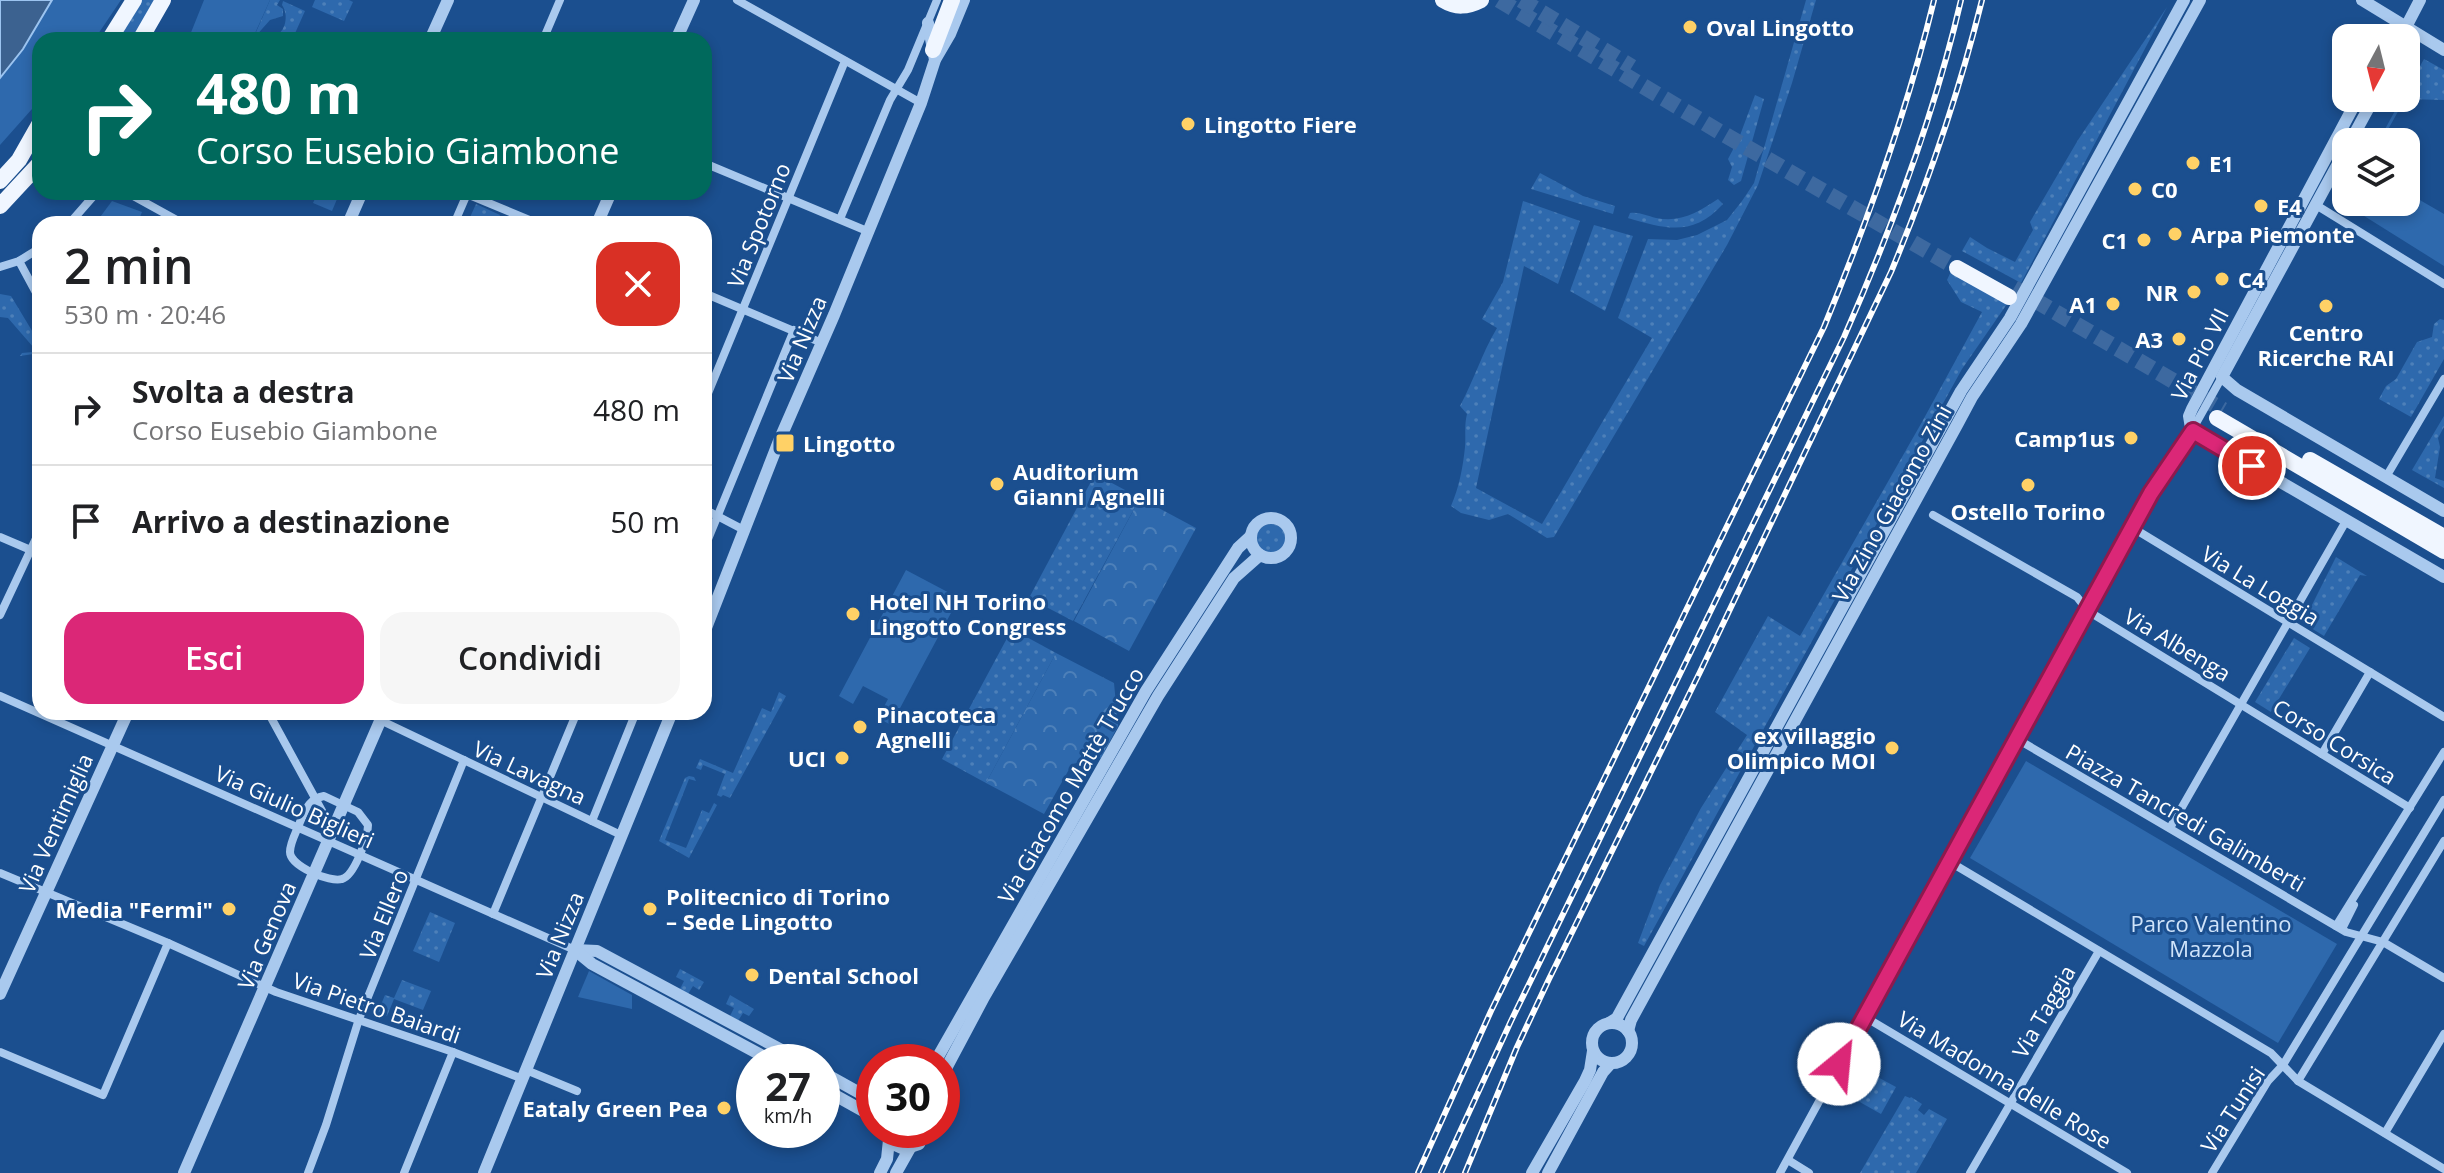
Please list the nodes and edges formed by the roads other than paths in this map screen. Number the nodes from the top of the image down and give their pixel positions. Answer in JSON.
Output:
{"nodes":[{"id":1,"x":134,"y":0,"type":"edge"},
{"id":2,"x":163,"y":0,"type":"edge"},
{"id":3,"x":448,"y":0,"type":"edge"},
{"id":4,"x":560,"y":0,"type":"edge"},
{"id":5,"x":694,"y":0,"type":"edge"},
{"id":6,"x":737,"y":0,"type":"edge"},
{"id":7,"x":937,"y":0,"type":"edge"},
{"id":8,"x":952,"y":0,"type":"edge"},
{"id":9,"x":964,"y":0,"type":"edge"},
{"id":10,"x":1443,"y":0,"type":"edge"},
{"id":11,"x":1481,"y":0,"type":"edge"},
{"id":12,"x":2184,"y":0,"type":"edge"},
{"id":13,"x":2200,"y":0,"type":"edge"},
{"id":14,"x":2362,"y":0,"type":"edge"},
{"id":15,"x":2420,"y":0,"type":"edge"},
{"id":16,"x":928,"y":23,"type":"junction"},
{"id":17,"x":2394,"y":24,"type":"edge"},
{"id":18,"x":2409,"y":24,"type":"edge"},
{"id":19,"x":114,"y":32,"type":"edge"},
{"id":20,"x":145,"y":32,"type":"edge"},
{"id":21,"x":434,"y":32,"type":"edge"},
{"id":22,"x":546,"y":32,"type":"edge"},
{"id":23,"x":680,"y":32,"type":"edge"},
{"id":24,"x":2420,"y":39,"type":"edge"},
{"id":25,"x":2444,"y":50,"type":"edge"},
{"id":26,"x":934,"y":55,"type":"junction"},
{"id":27,"x":845,"y":61,"type":"junction"},
{"id":28,"x":896,"y":89,"type":"junction"},
{"id":29,"x":921,"y":103,"type":"junction"},
{"id":30,"x":2351,"y":112,"type":"edge"},
{"id":31,"x":32,"y":131,"type":"edge"},
{"id":32,"x":32,"y":136,"type":"edge"},
{"id":33,"x":0,"y":166,"type":"edge"},
{"id":34,"x":712,"y":166,"type":"edge"},
{"id":35,"x":32,"y":172,"type":"edge"},
{"id":36,"x":2332,"y":175,"type":"edge"},
{"id":37,"x":0,"y":181,"type":"edge"},
{"id":38,"x":789,"y":198,"type":"junction"},
{"id":39,"x":90,"y":200,"type":"edge"},
{"id":40,"x":140,"y":200,"type":"edge"},
{"id":41,"x":481,"y":200,"type":"edge"},
{"id":42,"x":2316,"y":205,"type":"junction"},
{"id":43,"x":0,"y":206,"type":"edge"},
{"id":44,"x":76,"y":216,"type":"edge"},
{"id":45,"x":170,"y":216,"type":"edge"},
{"id":46,"x":520,"y":216,"type":"edge"},
{"id":47,"x":840,"y":219,"type":"junction"},
{"id":48,"x":867,"y":231,"type":"junction"},
{"id":49,"x":32,"y":253,"type":"edge"},
{"id":50,"x":19,"y":261,"type":"junction"},
{"id":51,"x":1960,"y":263,"type":"tunnel mouth"},
{"id":52,"x":0,"y":267,"type":"edge"},
{"id":53,"x":2444,"y":284,"type":"edge"},
{"id":54,"x":32,"y":285,"type":"edge"},
{"id":55,"x":2011,"y":292,"type":"tunnel mouth"},
{"id":56,"x":712,"y":296,"type":"edge"},
{"id":57,"x":743,"y":309,"type":"junction"},
{"id":58,"x":794,"y":330,"type":"junction"},
{"id":59,"x":815,"y":340,"type":"dead end"},
{"id":60,"x":2222,"y":377,"type":"junction"},
{"id":61,"x":2444,"y":379,"type":"edge"},
{"id":62,"x":712,"y":384,"type":"edge"},
{"id":63,"x":2193,"y":431,"type":"junction"},
{"id":64,"x":2386,"y":477,"type":"junction"},
{"id":65,"x":2444,"y":511,"type":"edge"},
{"id":66,"x":712,"y":514,"type":"edge"},
{"id":67,"x":1933,"y":515,"type":"dead end"},
{"id":68,"x":718,"y":517,"type":"junction"},
{"id":69,"x":2346,"y":521,"type":"junction"},
{"id":70,"x":2133,"y":528,"type":"junction"},
{"id":71,"x":744,"y":530,"type":"junction"},
{"id":72,"x":712,"y":531,"type":"edge"},
{"id":73,"x":1251,"y":536,"type":"junction"},
{"id":74,"x":0,"y":537,"type":"edge"},
{"id":75,"x":2444,"y":537,"type":"edge"},
{"id":76,"x":32,"y":545,"type":"edge"},
{"id":77,"x":30,"y":549,"type":"junction"},
{"id":78,"x":2444,"y":551,"type":"edge"},
{"id":79,"x":1260,"y":555,"type":"junction"},
{"id":80,"x":2444,"y":577,"type":"edge"},
{"id":81,"x":2088,"y":611,"type":"junction"},
{"id":82,"x":712,"y":612,"type":"edge"},
{"id":83,"x":0,"y":615,"type":"edge"},
{"id":84,"x":2289,"y":623,"type":"junction"},
{"id":85,"x":2370,"y":672,"type":"junction"},
{"id":86,"x":0,"y":696,"type":"edge"},
{"id":87,"x":2242,"y":704,"type":"junction"},
{"id":88,"x":32,"y":710,"type":"edge"},
{"id":89,"x":2444,"y":717,"type":"edge"},
{"id":90,"x":55,"y":720,"type":"edge"},
{"id":91,"x":124,"y":720,"type":"edge"},
{"id":92,"x":274,"y":720,"type":"edge"},
{"id":93,"x":380,"y":720,"type":"edge"},
{"id":94,"x":389,"y":720,"type":"edge"},
{"id":95,"x":574,"y":720,"type":"edge"},
{"id":96,"x":633,"y":720,"type":"edge"},
{"id":97,"x":669,"y":720,"type":"edge"},
{"id":98,"x":2017,"y":739,"type":"junction"},
{"id":99,"x":113,"y":745,"type":"junction"},
{"id":100,"x":2444,"y":752,"type":"edge"},
{"id":101,"x":2322,"y":754,"type":"junction"},
{"id":102,"x":464,"y":760,"type":"junction"},
{"id":103,"x":542,"y":797,"type":"junction"},
{"id":104,"x":316,"y":798,"type":"junction"},
{"id":105,"x":2444,"y":800,"type":"edge"},
{"id":106,"x":345,"y":804,"type":"junction"},
{"id":107,"x":2410,"y":808,"type":"junction"},
{"id":108,"x":592,"y":821,"type":"junction"},
{"id":109,"x":298,"y":828,"type":"junction"},
{"id":110,"x":2170,"y":828,"type":"junction"},
{"id":111,"x":621,"y":835,"type":"junction"},
{"id":112,"x":331,"y":837,"type":"junction"},
{"id":113,"x":2444,"y":841,"type":"edge"},
{"id":114,"x":359,"y":854,"type":"junction"},
{"id":115,"x":1950,"y":862,"type":"junction"},
{"id":116,"x":0,"y":873,"type":"edge"},
{"id":117,"x":315,"y":873,"type":"junction"},
{"id":118,"x":416,"y":880,"type":"junction"},
{"id":119,"x":46,"y":891,"type":"junction"},
{"id":120,"x":493,"y":914,"type":"junction"},
{"id":121,"x":2339,"y":928,"type":"junction"},
{"id":122,"x":2360,"y":936,"type":"junction"},
{"id":123,"x":2383,"y":942,"type":"junction"},
{"id":124,"x":168,"y":943,"type":"junction"},
{"id":125,"x":575,"y":950,"type":"junction"},
{"id":126,"x":2099,"y":951,"type":"junction"},
{"id":127,"x":2444,"y":978,"type":"edge"},
{"id":128,"x":265,"y":987,"type":"junction"},
{"id":129,"x":0,"y":994,"type":"edge"},
{"id":130,"x":1865,"y":1017,"type":"junction"},
{"id":131,"x":359,"y":1019,"type":"junction"},
{"id":132,"x":1609,"y":1023,"type":"junction"},
{"id":133,"x":1628,"y":1031,"type":"junction"},
{"id":134,"x":2444,"y":1034,"type":"edge"},
{"id":135,"x":741,"y":1044,"type":"edge"},
{"id":136,"x":770,"y":1044,"type":"edge"},
{"id":137,"x":945,"y":1044,"type":"edge"},
{"id":138,"x":959,"y":1044,"type":"edge"},
{"id":139,"x":1593,"y":1051,"type":"junction"},
{"id":140,"x":0,"y":1052,"type":"edge"},
{"id":141,"x":453,"y":1052,"type":"junction"},
{"id":142,"x":1611,"y":1063,"type":"junction"},
{"id":143,"x":2283,"y":1065,"type":"junction"},
{"id":144,"x":525,"y":1075,"type":"junction"},
{"id":145,"x":2298,"y":1081,"type":"junction"},
{"id":146,"x":577,"y":1091,"type":"dead end"},
{"id":147,"x":2011,"y":1103,"type":"junction"},
{"id":148,"x":2385,"y":1133,"type":"junction"},
{"id":149,"x":887,"y":1148,"type":"edge"},
{"id":150,"x":910,"y":1148,"type":"edge"},
{"id":151,"x":1788,"y":1160,"type":"junction"},
{"id":152,"x":2444,"y":1169,"type":"edge"},
{"id":153,"x":309,"y":1170,"type":"edge"},
{"id":154,"x":184,"y":1173,"type":"edge"},
{"id":155,"x":322,"y":1173,"type":"edge"},
{"id":156,"x":404,"y":1173,"type":"edge"},
{"id":157,"x":484,"y":1173,"type":"edge"},
{"id":158,"x":880,"y":1173,"type":"edge"},
{"id":159,"x":896,"y":1173,"type":"edge"},
{"id":160,"x":1532,"y":1173,"type":"edge"},
{"id":161,"x":1548,"y":1173,"type":"edge"},
{"id":162,"x":1780,"y":1173,"type":"edge"},
{"id":163,"x":1809,"y":1173,"type":"edge"},
{"id":164,"x":1970,"y":1173,"type":"edge"},
{"id":165,"x":2127,"y":1173,"type":"edge"},
{"id":166,"x":2212,"y":1173,"type":"edge"}],
"edges":[{"from":1,"to":19,"type":"main road"},
{"from":2,"to":20,"type":"main road"},
{"from":3,"to":21,"type":"street"},
{"from":4,"to":22,"type":"street"},
{"from":5,"to":23,"type":"street"},
{"from":6,"to":27,"type":"street"},
{"from":7,"to":16,"type":"street"},
{"from":8,"to":26,"type":"main road"},
{"from":9,"to":26,"type":"street","name":"Via Nizza"},
{"from":10,"to":11,"type":"main road"},
{"from":12,"to":132,"type":"street","name":"Via Zino Giacomo Zini"},
{"from":13,"to":133,"type":"street","name":"Via Zino Giacomo Zini"},
{"from":14,"to":17,"type":"street"},
{"from":15,"to":18,"type":"street"},
{"from":16,"to":26,"type":"street","name":"Via Nizza"},
{"from":16,"to":28,"type":"street"},
{"from":24,"to":25,"type":"street"},
{"from":26,"to":29,"type":"street","name":"Via Nizza"},
{"from":27,"to":28,"type":"street"},
{"from":27,"to":38,"type":"street","name":"Via Spotorno"},
{"from":28,"to":29,"type":"street"},
{"from":28,"to":47,"type":"street"},
{"from":29,"to":48,"type":"street","name":"Via Nizza"},
{"from":30,"to":63,"type":"street","name":"Via Pio VII"},
{"from":31,"to":33,"type":"main road"},
{"from":32,"to":37,"type":"main road"},
{"from":34,"to":38,"type":"street"},
{"from":35,"to":43,"type":"main road"},
{"from":36,"to":42,"type":"street","name":"Via Pio VII"},
{"from":38,"to":47,"type":"street"},
{"from":38,"to":57,"type":"street","name":"Via Spotorno"},
{"from":39,"to":44,"type":"street"},
{"from":40,"to":45,"type":"street"},
{"from":41,"to":46,"type":"street"},
{"from":42,"to":53,"type":"street"},
{"from":42,"to":60,"type":"street","name":"Via Pio VII"},
{"from":47,"to":48,"type":"street"},
{"from":48,"to":71,"type":"street","name":"Via Nizza"},
{"from":49,"to":50,"type":"street"},
{"from":50,"to":52,"type":"street"},
{"from":50,"to":54,"type":"street"},
{"from":51,"to":55,"type":"main road"},
{"from":56,"to":57,"type":"street"},
{"from":57,"to":58,"type":"street"},
{"from":57,"to":62,"type":"street","name":"Via Spotorno"},
{"from":58,"to":59,"type":"street"},
{"from":58,"to":68,"type":"street"},
{"from":60,"to":63,"type":"street","name":"Via Pio VII"},
{"from":60,"to":64,"type":"street"},
{"from":61,"to":64,"type":"street"},
{"from":63,"to":69,"type":"street"},
{"from":63,"to":70,"type":"street"},
{"from":64,"to":65,"type":"street"},
{"from":66,"to":68,"type":"street"},
{"from":67,"to":81,"type":"street","name":"Via Albenga"},
{"from":68,"to":71,"type":"street"},
{"from":68,"to":72,"type":"street"},
{"from":69,"to":80,"type":"street"},
{"from":69,"to":84,"type":"street","name":"Via Albenga"},
{"from":70,"to":81,"type":"street"},
{"from":70,"to":84,"type":"street","name":"Via La Loggia"},
{"from":71,"to":82,"type":"street","name":"Via Nizza"},
{"from":73,"to":79,"type":"street"},
{"from":73,"to":79,"type":"street"},
{"from":73,"to":137,"type":"street","name":"Via Giacomo Mattè Trucco"},
{"from":74,"to":77,"type":"street"},
{"from":75,"to":78,"type":"main road"},
{"from":76,"to":77,"type":"street"},
{"from":77,"to":83,"type":"street"},
{"from":79,"to":138,"type":"street","name":"Via Giacomo Mattè Trucco"},
{"from":81,"to":87,"type":"street","name":"Via Albenga"},
{"from":81,"to":98,"type":"street"},
{"from":84,"to":85,"type":"street","name":"Via La Loggia"},
{"from":84,"to":87,"type":"street","name":"Via Albenga"},
{"from":85,"to":89,"type":"street","name":"Via La Loggia"},
{"from":85,"to":101,"type":"street"},
{"from":86,"to":88,"type":"street","name":"Via Giulio Biglieri"},
{"from":87,"to":101,"type":"street","name":"Corso Corsica"},
{"from":87,"to":110,"type":"street","name":"Via Albenga"},
{"from":90,"to":99,"type":"street","name":"Via Giulio Biglieri"},
{"from":91,"to":99,"type":"street","name":"Via Ventimiglia"},
{"from":92,"to":104,"type":"street"},
{"from":93,"to":106,"type":"street","name":"Via Genova"},
{"from":94,"to":102,"type":"street","name":"Via Lavagna"},
{"from":95,"to":103,"type":"street"},
{"from":96,"to":108,"type":"street"},
{"from":97,"to":111,"type":"street","name":"Via Nizza"},
{"from":98,"to":110,"type":"street","name":"Piazza Tancredi Galimberti"},
{"from":98,"to":115,"type":"street"},
{"from":99,"to":109,"type":"street","name":"Via Giulio Biglieri"},
{"from":99,"to":119,"type":"street","name":"Via Ventimiglia"},
{"from":100,"to":107,"type":"street","name":"Corso Corsica"},
{"from":101,"to":107,"type":"street","name":"Corso Corsica"},
{"from":102,"to":103,"type":"street","name":"Via Lavagna"},
{"from":102,"to":118,"type":"street","name":"Via Ellero"},
{"from":103,"to":108,"type":"street","name":"Via Lavagna"},
{"from":103,"to":120,"type":"street"},
{"from":104,"to":106,"type":"street"},
{"from":104,"to":109,"type":"street"},
{"from":104,"to":112,"type":"street"},
{"from":105,"to":122,"type":"street"},
{"from":106,"to":112,"type":"street","name":"Via Genova"},
{"from":106,"to":114,"type":"street"},
{"from":107,"to":121,"type":"street","name":"Corso Corsica"},
{"from":108,"to":111,"type":"street","name":"Via Lavagna"},
{"from":109,"to":112,"type":"street","name":"Via Giulio Biglieri"},
{"from":109,"to":117,"type":"street"},
{"from":110,"to":121,"type":"street","name":"Piazza Tancredi Galimberti"},
{"from":111,"to":125,"type":"street","name":"Via Nizza"},
{"from":112,"to":114,"type":"street","name":"Via Giulio Biglieri"},
{"from":112,"to":117,"type":"street","name":"Via Genova"},
{"from":113,"to":123,"type":"street"},
{"from":114,"to":117,"type":"street"},
{"from":114,"to":118,"type":"street","name":"Via Giulio Biglieri"},
{"from":115,"to":126,"type":"street"},
{"from":115,"to":130,"type":"street"},
{"from":116,"to":119,"type":"street","name":"Via Pietro Baiardi"},
{"from":117,"to":128,"type":"street","name":"Via Genova"},
{"from":118,"to":120,"type":"street","name":"Via Giulio Biglieri"},
{"from":118,"to":131,"type":"street","name":"Via Ellero"},
{"from":119,"to":124,"type":"street","name":"Via Pietro Baiardi"},
{"from":119,"to":129,"type":"street","name":"Via Ventimiglia"},
{"from":120,"to":125,"type":"street","name":"Via Giulio Biglieri"},
{"from":121,"to":122,"type":"street","name":"Piazza Tancredi Galimberti"},
{"from":122,"to":123,"type":"street","name":"Piazza Tancredi Galimberti"},
{"from":122,"to":143,"type":"street"},
{"from":123,"to":127,"type":"street","name":"Piazza Tancredi Galimberti"},
{"from":123,"to":145,"type":"street"},
{"from":124,"to":128,"type":"street","name":"Via Pietro Baiardi"},
{"from":124,"to":140,"type":"street"},
{"from":125,"to":135,"type":"street"},
{"from":125,"to":136,"type":"street"},
{"from":125,"to":144,"type":"street","name":"Via Nizza"},
{"from":126,"to":143,"type":"street"},
{"from":126,"to":147,"type":"street","name":"Via Taggia"},
{"from":128,"to":131,"type":"street","name":"Via Pietro Baiardi"},
{"from":128,"to":154,"type":"street","name":"Via Genova"},
{"from":130,"to":147,"type":"street","name":"Via Madonna delle Rose"},
{"from":130,"to":151,"type":"street"},
{"from":131,"to":141,"type":"street","name":"Via Pietro Baiardi"},
{"from":131,"to":153,"type":"street","name":"Via Ellero"},
{"from":132,"to":133,"type":"street"},
{"from":132,"to":139,"type":"street"},
{"from":133,"to":142,"type":"street"},
{"from":134,"to":148,"type":"street"},
{"from":139,"to":142,"type":"street"},
{"from":139,"to":160,"type":"street"},
{"from":141,"to":144,"type":"street","name":"Via Pietro Baiardi"},
{"from":141,"to":156,"type":"street"},
{"from":142,"to":161,"type":"street"},
{"from":143,"to":145,"type":"street"},
{"from":143,"to":166,"type":"street","name":"Via Tunisi"},
{"from":144,"to":146,"type":"street","name":"Via Pietro Baiardi"},
{"from":144,"to":157,"type":"street","name":"Via Nizza"},
{"from":145,"to":148,"type":"street"},
{"from":147,"to":164,"type":"street","name":"Via Taggia"},
{"from":147,"to":165,"type":"street","name":"Via Madonna delle Rose"},
{"from":148,"to":152,"type":"street"},
{"from":149,"to":158,"type":"street"},
{"from":150,"to":159,"type":"street"},
{"from":151,"to":162,"type":"street"},
{"from":151,"to":163,"type":"street"},
{"from":153,"to":155,"type":"street"}]}
